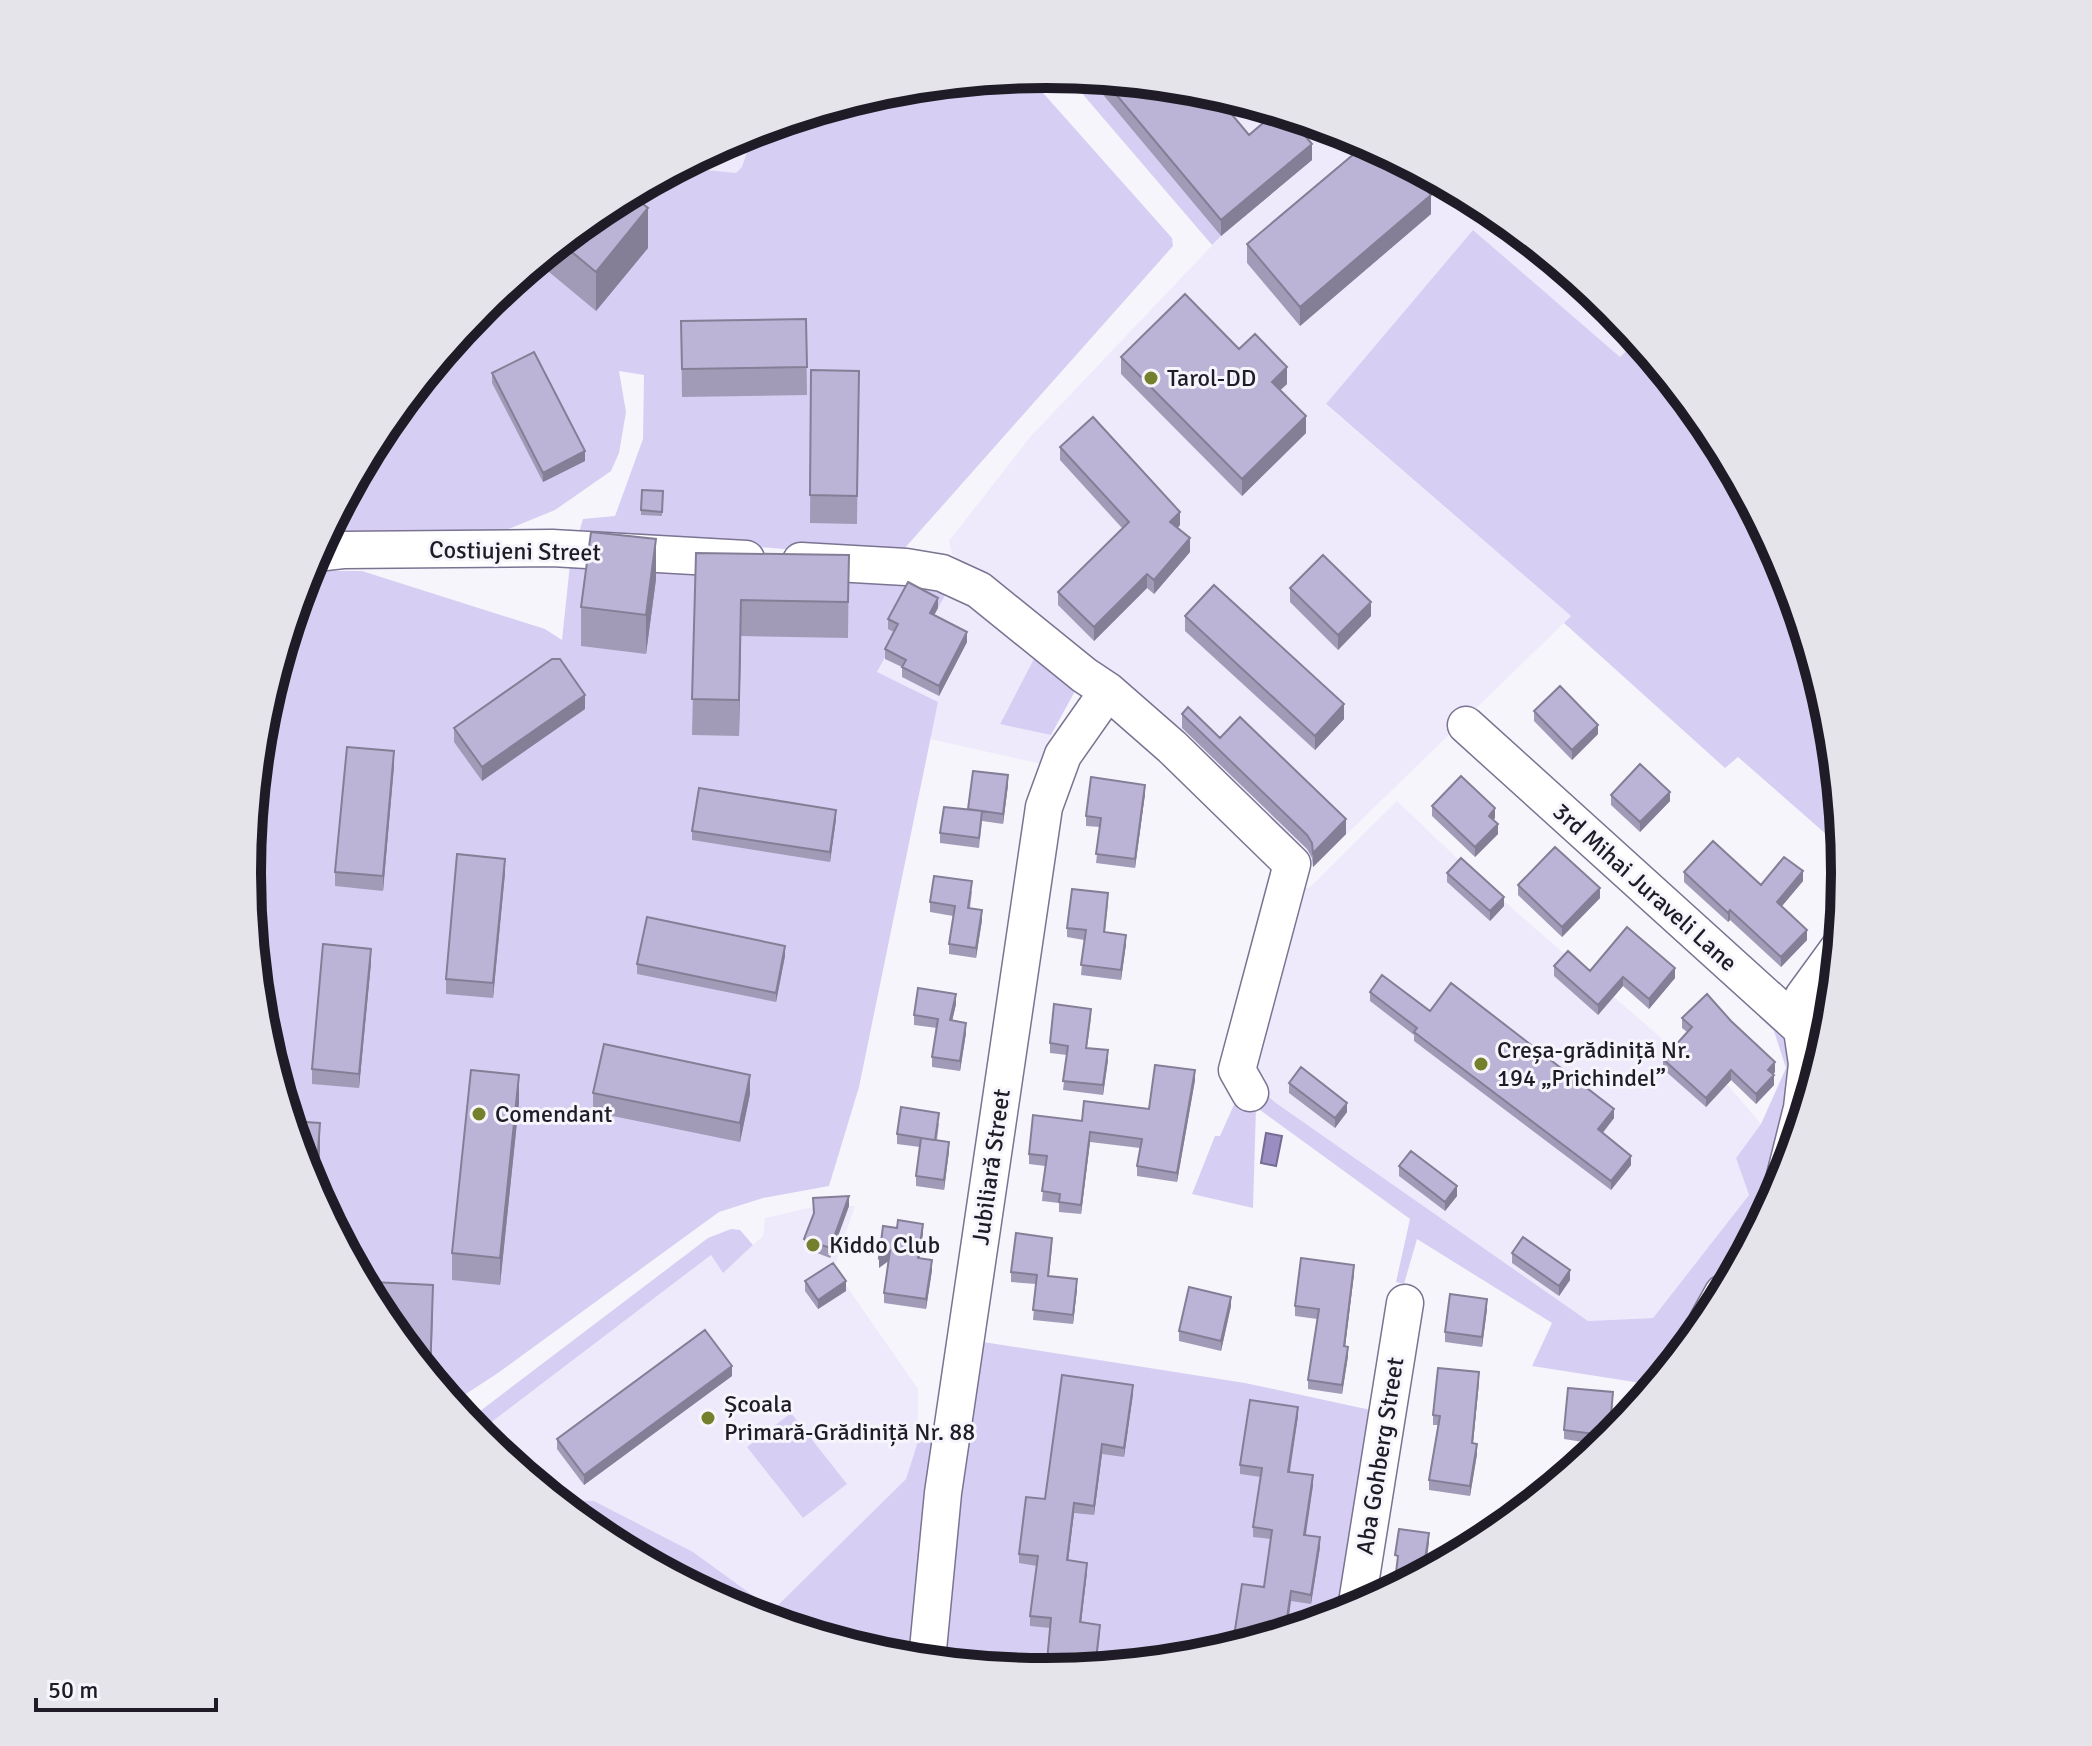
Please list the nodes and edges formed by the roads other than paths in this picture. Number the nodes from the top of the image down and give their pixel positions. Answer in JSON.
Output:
{"nodes":[{"id":1,"x":331,"y":551,"type":"edge"},
{"id":2,"x":1108,"y":691,"type":"junction"},
{"id":3,"x":1466,"y":725,"type":"dead end"},
{"id":4,"x":1825,"y":967,"type":"edge"},
{"id":5,"x":1813,"y":1039,"type":"edge"},
{"id":6,"x":1250,"y":1093,"type":"dead end"},
{"id":7,"x":1405,"y":1303,"type":"dead end"},
{"id":8,"x":1359,"y":1592,"type":"edge"},
{"id":9,"x":928,"y":1649,"type":"edge"}],
"edges":[{"from":1,"to":2,"type":"street","name":"Costiujeni Street"},
{"from":2,"to":6,"type":"street"},
{"from":2,"to":9,"type":"street","name":"Jubiliară Street"},
{"from":3,"to":5,"type":"street","name":"3rd Mihai Juraveli Lane"},
{"from":4,"to":5,"type":"street"},
{"from":7,"to":8,"type":"street","name":"Aba Gohberg Street"}]}
